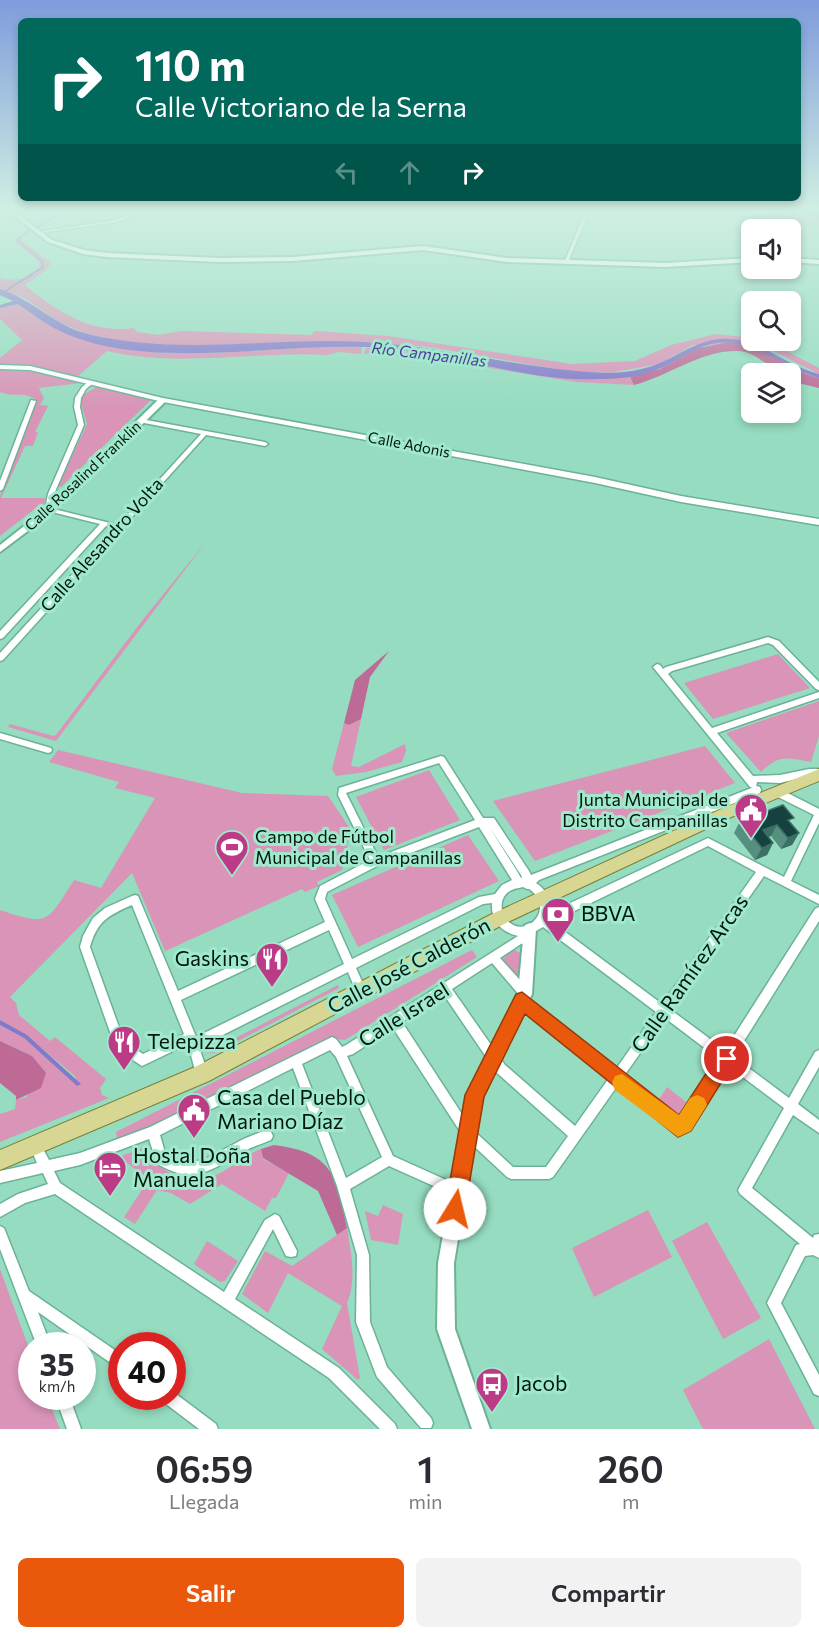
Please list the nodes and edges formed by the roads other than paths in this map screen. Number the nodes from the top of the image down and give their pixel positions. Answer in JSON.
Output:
{"nodes":[{"id":1,"x":0,"y":367,"type":"edge"},
{"id":2,"x":90,"y":383,"type":"junction"},
{"id":3,"x":164,"y":400,"type":"junction"},
{"id":4,"x":33,"y":401,"type":"dead end"},
{"id":5,"x":141,"y":421,"type":"junction"},
{"id":6,"x":205,"y":433,"type":"junction"},
{"id":7,"x":265,"y":444,"type":"dead end"},
{"id":8,"x":0,"y":489,"type":"edge"},
{"id":9,"x":52,"y":508,"type":"junction"},
{"id":10,"x":819,"y":522,"type":"edge"},
{"id":11,"x":104,"y":524,"type":"junction"},
{"id":12,"x":119,"y":527,"type":"junction"},
{"id":13,"x":0,"y":549,"type":"edge"},
{"id":14,"x":0,"y":636,"type":"edge"},
{"id":15,"x":0,"y":658,"type":"edge"},
{"id":16,"x":819,"y":687,"type":"edge"},
{"id":17,"x":819,"y":695,"type":"edge"},
{"id":18,"x":710,"y":732,"type":"junction"},
{"id":19,"x":0,"y":736,"type":"edge"},
{"id":20,"x":48,"y":750,"type":"dead end"},
{"id":21,"x":819,"y":774,"type":"edge"},
{"id":22,"x":762,"y":790,"type":"junction"},
{"id":23,"x":819,"y":814,"type":"edge"},
{"id":24,"x":481,"y":822,"type":"junction"},
{"id":25,"x":376,"y":862,"type":"junction"},
{"id":26,"x":763,"y":870,"type":"junction"},
{"id":27,"x":786,"y":882,"type":"junction"},
{"id":28,"x":522,"y":884,"type":"junction"},
{"id":29,"x":497,"y":898,"type":"junction"},
{"id":30,"x":545,"y":898,"type":"junction"},
{"id":31,"x":819,"y":900,"type":"edge"},
{"id":32,"x":819,"y":912,"type":"edge"},
{"id":33,"x":500,"y":918,"type":"junction"},
{"id":34,"x":543,"y":921,"type":"junction"},
{"id":35,"x":330,"y":925,"type":"junction"},
{"id":36,"x":530,"y":934,"type":"junction"},
{"id":37,"x":494,"y":958,"type":"junction"},
{"id":38,"x":350,"y":966,"type":"junction"},
{"id":39,"x":446,"y":989,"type":"junction"},
{"id":40,"x":361,"y":990,"type":"junction"},
{"id":41,"x":524,"y":997,"type":"junction"},
{"id":42,"x":175,"y":998,"type":"junction"},
{"id":43,"x":663,"y":1012,"type":"junction"},
{"id":44,"x":395,"y":1022,"type":"junction"},
{"id":45,"x":192,"y":1040,"type":"junction"},
{"id":46,"x":340,"y":1053,"type":"junction"},
{"id":47,"x":492,"y":1056,"type":"junction"},
{"id":48,"x":819,"y":1056,"type":"edge"},
{"id":49,"x":727,"y":1059,"type":"junction"},
{"id":50,"x":296,"y":1062,"type":"junction"},
{"id":51,"x":202,"y":1074,"type":"junction"},
{"id":52,"x":617,"y":1079,"type":"junction"},
{"id":53,"x":790,"y":1105,"type":"junction"},
{"id":54,"x":819,"y":1127,"type":"edge"},
{"id":55,"x":153,"y":1132,"type":"junction"},
{"id":56,"x":467,"y":1132,"type":"junction"},
{"id":57,"x":576,"y":1135,"type":"junction"},
{"id":58,"x":267,"y":1136,"type":"dead end"},
{"id":59,"x":36,"y":1147,"type":"junction"},
{"id":60,"x":0,"y":1160,"type":"edge"},
{"id":61,"x":389,"y":1160,"type":"junction"},
{"id":62,"x":45,"y":1168,"type":"junction"},
{"id":63,"x":0,"y":1177,"type":"edge"},
{"id":64,"x":343,"y":1186,"type":"junction"},
{"id":65,"x":56,"y":1187,"type":"junction"},
{"id":66,"x":458,"y":1191,"type":"junction"},
{"id":67,"x":0,"y":1211,"type":"edge"},
{"id":68,"x":0,"y":1232,"type":"edge"},
{"id":69,"x":818,"y":1247,"type":"edge"},
{"id":70,"x":291,"y":1251,"type":"dead end"},
{"id":71,"x":25,"y":1296,"type":"junction"},
{"id":72,"x":226,"y":1301,"type":"junction"},
{"id":73,"x":39,"y":1332,"type":"edge"},
{"id":74,"x":108,"y":1354,"type":"edge"},
{"id":75,"x":819,"y":1389,"type":"edge"},
{"id":76,"x":68,"y":1410,"type":"edge"},
{"id":77,"x":185,"y":1410,"type":"edge"},
{"id":78,"x":426,"y":1423,"type":"dead end"},
{"id":79,"x":74,"y":1429,"type":"edge"},
{"id":80,"x":211,"y":1429,"type":"edge"},
{"id":81,"x":390,"y":1429,"type":"edge"},
{"id":82,"x":482,"y":1429,"type":"edge"}],
"edges":[{"from":1,"to":2,"type":"main road","name":"Calle Adonis"},
{"from":2,"to":3,"type":"main road","name":"Calle Adonis"},
{"from":2,"to":9,"type":"street"},
{"from":3,"to":5,"type":"street","name":"Calle Rosalind Franklin"},
{"from":3,"to":10,"type":"main road","name":"Calle Adonis"},
{"from":4,"to":8,"type":"street"},
{"from":5,"to":6,"type":"street"},
{"from":5,"to":9,"type":"street","name":"Calle Rosalind Franklin"},
{"from":6,"to":7,"type":"street"},
{"from":6,"to":12,"type":"street","name":"Calle Alesandro Volta"},
{"from":9,"to":11,"type":"street"},
{"from":9,"to":13,"type":"street","name":"Calle Rosalind Franklin"},
{"from":11,"to":12,"type":"street"},
{"from":11,"to":14,"type":"street","name":"Calle Alesandro Volta"},
{"from":12,"to":15,"type":"street","name":"Calle Alesandro Volta"},
{"from":16,"to":18,"type":"street"},
{"from":17,"to":18,"type":"street"},
{"from":18,"to":22,"type":"street"},
{"from":19,"to":20,"type":"street"},
{"from":21,"to":22,"type":"main road","name":"Calle José Calderón"},
{"from":21,"to":22,"type":"street"},
{"from":22,"to":23,"type":"street"},
{"from":22,"to":28,"type":"street","name":"Calle José Calderón"},
{"from":22,"to":30,"type":"main road","name":"Calle José Calderón"},
{"from":23,"to":27,"type":"street"},
{"from":24,"to":25,"type":"street"},
{"from":24,"to":25,"type":"street"},
{"from":24,"to":28,"type":"street"},
{"from":25,"to":35,"type":"street"},
{"from":26,"to":27,"type":"street"},
{"from":26,"to":34,"type":"street"},
{"from":26,"to":43,"type":"street","name":"Calle Ramírez Arcas"},
{"from":27,"to":31,"type":"street"},
{"from":28,"to":29,"type":"street","name":"Calle José Calderón"},
{"from":28,"to":30,"type":"street"},
{"from":29,"to":33,"type":"street"},
{"from":29,"to":38,"type":"street","name":"Calle José Calderón"},
{"from":30,"to":33,"type":"main road","name":"Calle José Calderón"},
{"from":30,"to":34,"type":"street"},
{"from":32,"to":49,"type":"street"},
{"from":33,"to":36,"type":"street"},
{"from":33,"to":40,"type":"main road","name":"Calle José Calderón"},
{"from":34,"to":36,"type":"street","name":"Calle Israel"},
{"from":34,"to":43,"type":"street"},
{"from":35,"to":38,"type":"street"},
{"from":35,"to":42,"type":"street"},
{"from":36,"to":37,"type":"street","name":"Calle Israel"},
{"from":36,"to":41,"type":"street"},
{"from":37,"to":39,"type":"street","name":"Calle Israel"},
{"from":37,"to":41,"type":"street"},
{"from":38,"to":40,"type":"street"},
{"from":38,"to":45,"type":"street","name":"Calle José Calderón"},
{"from":39,"to":44,"type":"street","name":"Calle Israel"},
{"from":39,"to":47,"type":"street"},
{"from":40,"to":51,"type":"main road","name":"Calle José Calderón"},
{"from":41,"to":47,"type":"street"},
{"from":41,"to":52,"type":"street"},
{"from":42,"to":45,"type":"street"},
{"from":42,"to":45,"type":"street","name":"Calle José Calderón"},
{"from":43,"to":49,"type":"street"},
{"from":43,"to":52,"type":"street","name":"Calle Ramírez Arcas"},
{"from":44,"to":46,"type":"street","name":"Calle Israel"},
{"from":44,"to":56,"type":"street"},
{"from":45,"to":51,"type":"street"},
{"from":46,"to":50,"type":"street","name":"Calle Israel"},
{"from":46,"to":61,"type":"street"},
{"from":47,"to":56,"type":"street"},
{"from":47,"to":57,"type":"street"},
{"from":48,"to":53,"type":"street"},
{"from":49,"to":52,"type":"street"},
{"from":49,"to":53,"type":"street"},
{"from":50,"to":55,"type":"street","name":"Calle Israel"},
{"from":50,"to":64,"type":"street"},
{"from":51,"to":59,"type":"main road","name":"Calle José Calderón"},
{"from":52,"to":57,"type":"street","name":"Calle Ramírez Arcas"},
{"from":53,"to":54,"type":"street"},
{"from":53,"to":69,"type":"street"},
{"from":55,"to":58,"type":"street"},
{"from":55,"to":62,"type":"street","name":"Calle Israel"},
{"from":56,"to":57,"type":"street","name":"Calle Ramírez Arcas"},
{"from":56,"to":66,"type":"street"},
{"from":59,"to":60,"type":"main road","name":"Calle José Calderón"},
{"from":59,"to":62,"type":"street"},
{"from":61,"to":64,"type":"street"},
{"from":61,"to":66,"type":"street"},
{"from":62,"to":63,"type":"street","name":"Calle Israel"},
{"from":62,"to":65,"type":"street"},
{"from":64,"to":78,"type":"street"},
{"from":65,"to":67,"type":"street"},
{"from":65,"to":72,"type":"street"},
{"from":66,"to":82,"type":"street"},
{"from":68,"to":71,"type":"street"},
{"from":69,"to":75,"type":"street"},
{"from":70,"to":72,"type":"street"},
{"from":71,"to":73,"type":"street"},
{"from":71,"to":74,"type":"street"},
{"from":72,"to":81,"type":"street"},
{"from":76,"to":79,"type":"street"},
{"from":77,"to":80,"type":"street"}]}
